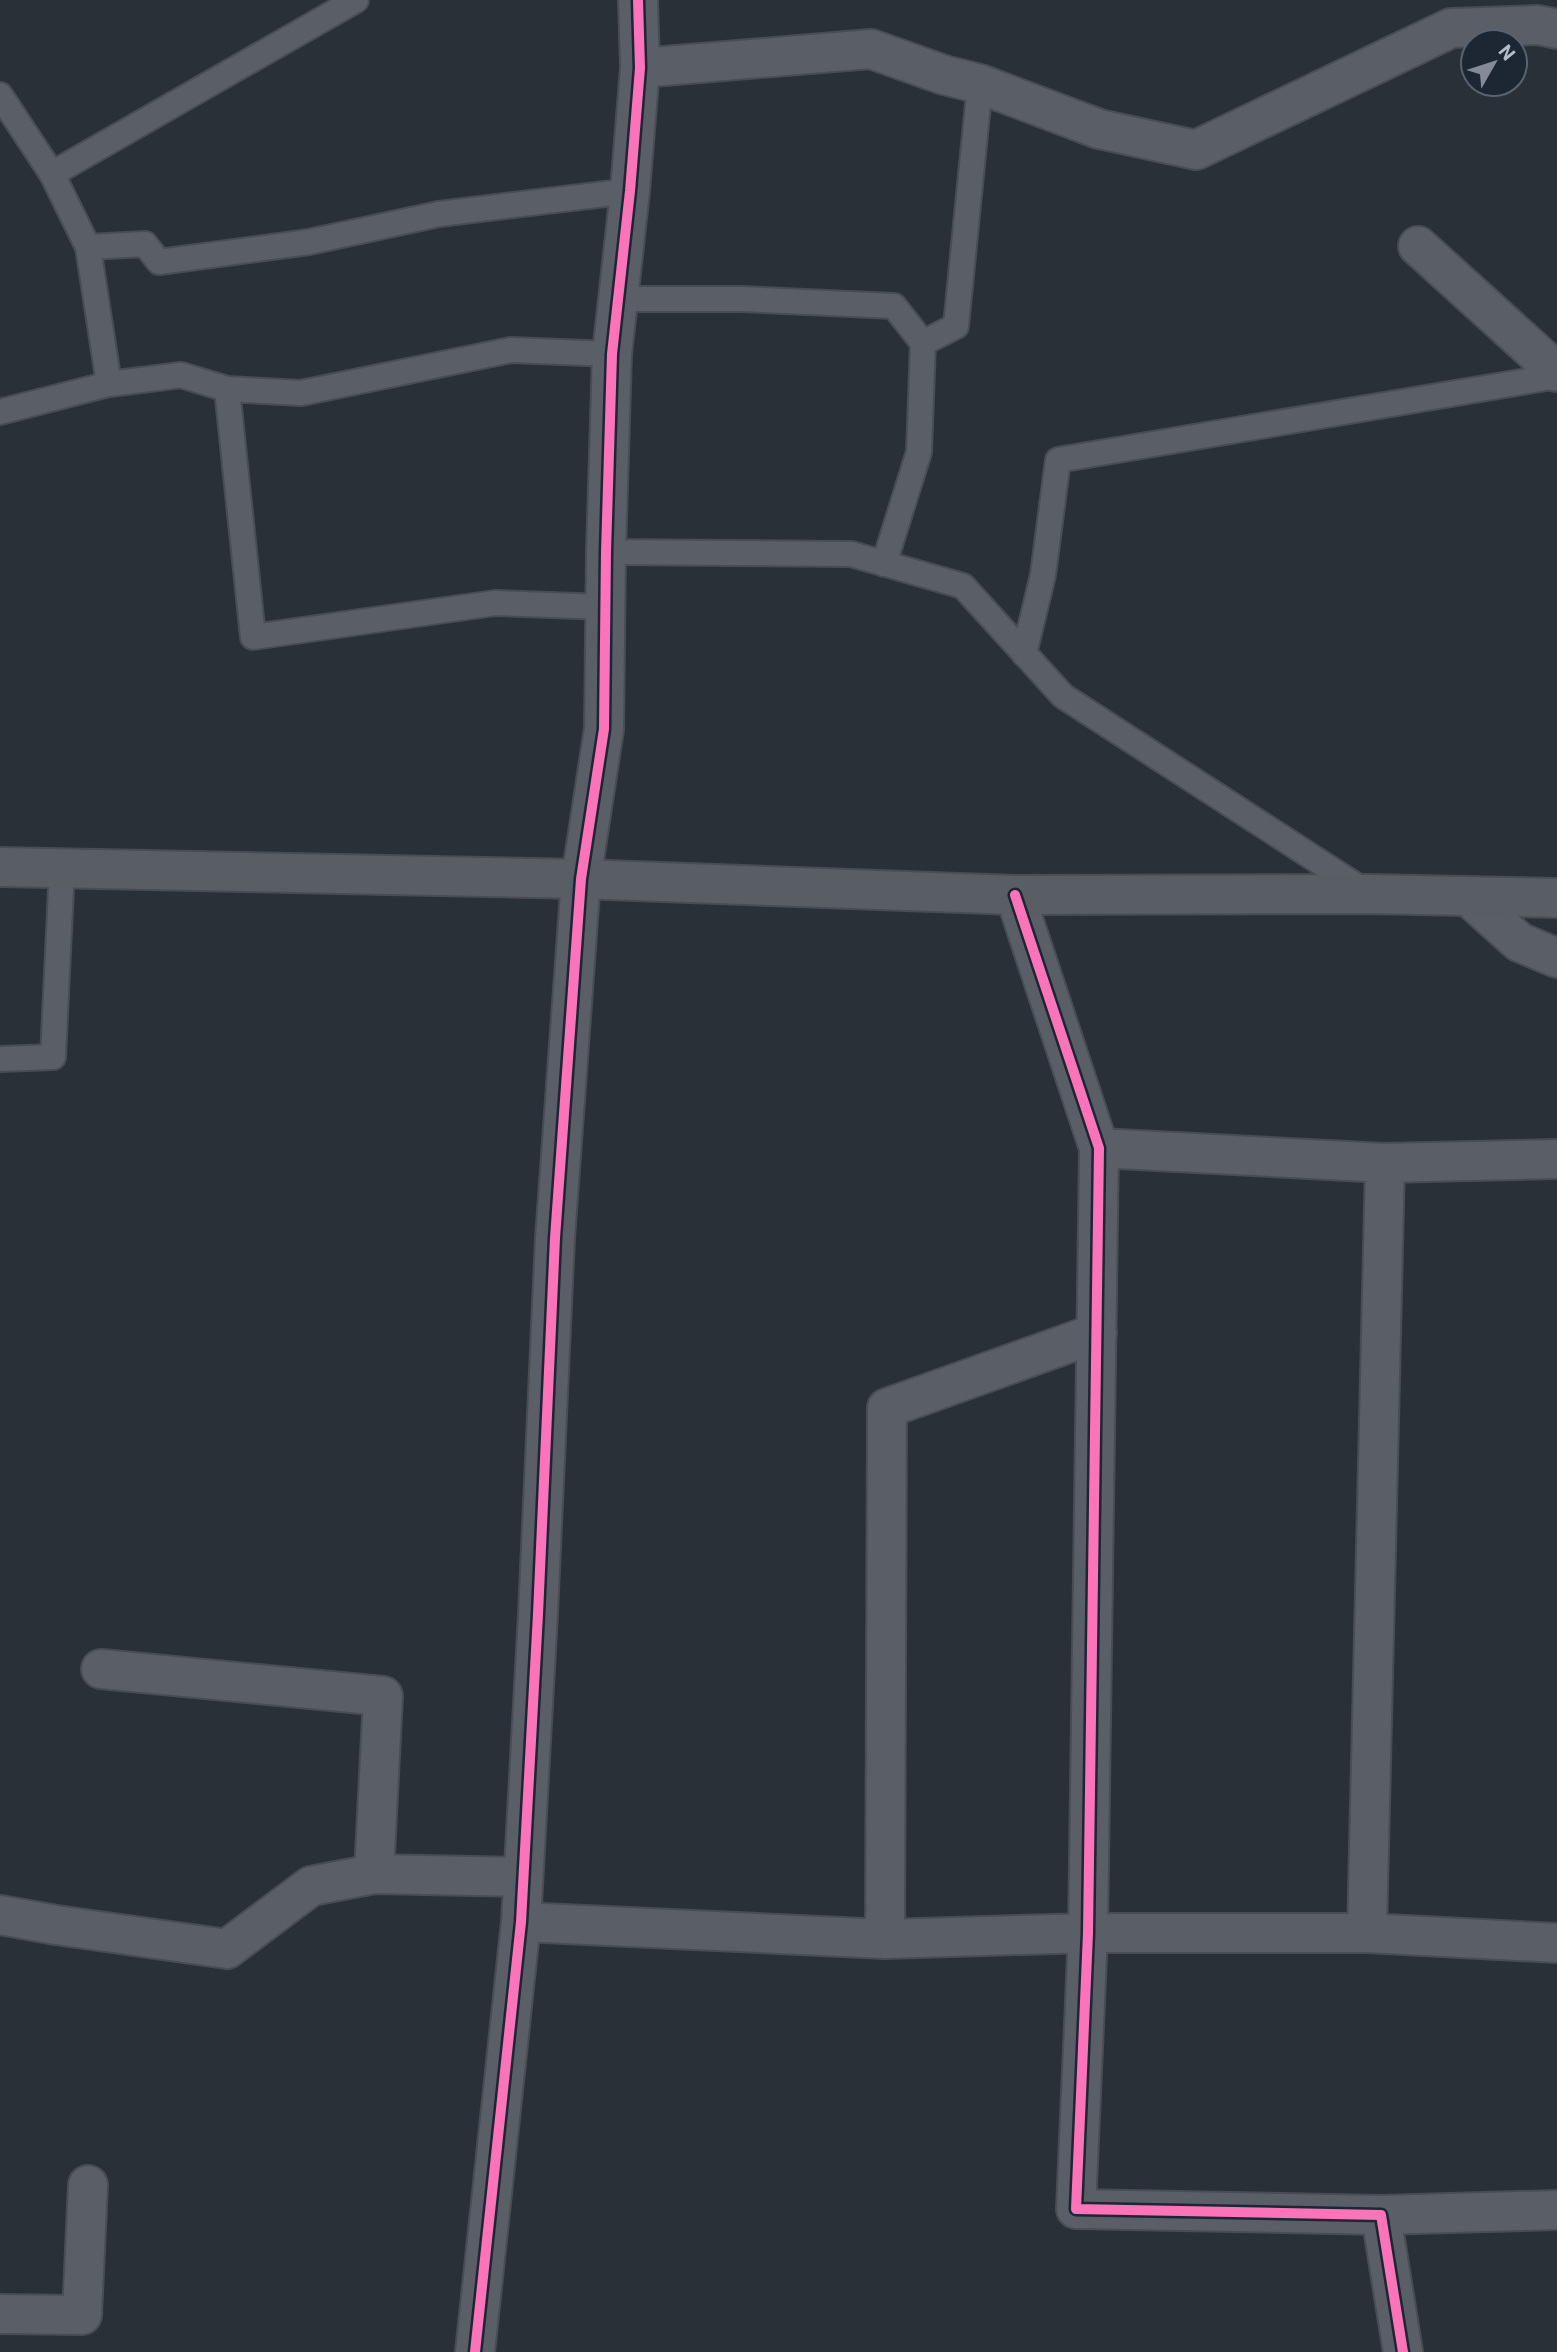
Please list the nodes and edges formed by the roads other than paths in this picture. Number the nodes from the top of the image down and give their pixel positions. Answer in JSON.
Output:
{"nodes":[{"id":1,"x":356,"y":0,"type":"edge"},
{"id":2,"x":638,"y":0,"type":"edge"},
{"id":3,"x":1557,"y":27,"type":"edge"},
{"id":4,"x":640,"y":68,"type":"junction"},
{"id":5,"x":980,"y":84,"type":"junction"},
{"id":6,"x":0,"y":95,"type":"edge"},
{"id":7,"x":51,"y":174,"type":"junction"},
{"id":8,"x":630,"y":191,"type":"junction"},
{"id":9,"x":1418,"y":246,"type":"dead end"},
{"id":10,"x":88,"y":247,"type":"junction"},
{"id":11,"x":618,"y":299,"type":"junction"},
{"id":12,"x":923,"y":343,"type":"junction"},
{"id":13,"x":612,"y":354,"type":"junction"},
{"id":14,"x":1557,"y":374,"type":"edge"},
{"id":15,"x":109,"y":384,"type":"junction"},
{"id":16,"x":227,"y":389,"type":"junction"},
{"id":17,"x":0,"y":412,"type":"edge"},
{"id":18,"x":606,"y":552,"type":"junction"},
{"id":19,"x":884,"y":564,"type":"junction"},
{"id":20,"x":606,"y":607,"type":"junction"},
{"id":21,"x":1024,"y":654,"type":"junction"},
{"id":22,"x":0,"y":867,"type":"edge"},
{"id":23,"x":62,"y":868,"type":"junction"},
{"id":24,"x":581,"y":879,"type":"junction"},
{"id":25,"x":1369,"y":894,"type":"junction"},
{"id":26,"x":1015,"y":895,"type":"junction"},
{"id":27,"x":1469,"y":897,"type":"junction"},
{"id":28,"x":1557,"y":898,"type":"edge"},
{"id":29,"x":1557,"y":958,"type":"edge"},
{"id":30,"x":0,"y":1059,"type":"edge"},
{"id":31,"x":1099,"y":1148,"type":"junction"},
{"id":32,"x":1557,"y":1159,"type":"edge"},
{"id":33,"x":1385,"y":1163,"type":"junction"},
{"id":34,"x":1097,"y":1333,"type":"junction"},
{"id":35,"x":101,"y":1669,"type":"dead end"},
{"id":36,"x":374,"y":1874,"type":"junction"},
{"id":37,"x":523,"y":1877,"type":"junction"},
{"id":38,"x":0,"y":1914,"type":"edge"},
{"id":39,"x":521,"y":1922,"type":"junction"},
{"id":40,"x":1088,"y":1933,"type":"junction"},
{"id":41,"x":1367,"y":1933,"type":"junction"},
{"id":42,"x":885,"y":1939,"type":"junction"},
{"id":43,"x":1557,"y":1943,"type":"edge"},
{"id":44,"x":88,"y":2185,"type":"dead end"},
{"id":45,"x":1557,"y":2210,"type":"edge"},
{"id":46,"x":1381,"y":2215,"type":"junction"},
{"id":47,"x":0,"y":2314,"type":"edge"},
{"id":48,"x":475,"y":2352,"type":"edge"},
{"id":49,"x":1403,"y":2352,"type":"edge"}],
"edges":[{"from":1,"to":7,"type":"lane"},
{"from":2,"to":4,"type":"street"},
{"from":3,"to":5,"type":"street"},
{"from":4,"to":5,"type":"street"},
{"from":4,"to":8,"type":"street"},
{"from":5,"to":12,"type":"lane"},
{"from":6,"to":7,"type":"lane"},
{"from":7,"to":10,"type":"lane"},
{"from":8,"to":10,"type":"lane"},
{"from":8,"to":11,"type":"street"},
{"from":9,"to":14,"type":"street"},
{"from":10,"to":15,"type":"lane"},
{"from":11,"to":12,"type":"lane"},
{"from":11,"to":13,"type":"street"},
{"from":12,"to":19,"type":"lane"},
{"from":13,"to":16,"type":"lane"},
{"from":13,"to":18,"type":"street"},
{"from":14,"to":21,"type":"lane"},
{"from":15,"to":16,"type":"lane"},
{"from":15,"to":17,"type":"lane"},
{"from":16,"to":20,"type":"lane"},
{"from":18,"to":19,"type":"lane"},
{"from":18,"to":20,"type":"street"},
{"from":19,"to":21,"type":"lane"},
{"from":20,"to":24,"type":"street"},
{"from":21,"to":25,"type":"lane"},
{"from":22,"to":23,"type":"street"},
{"from":23,"to":24,"type":"street"},
{"from":23,"to":30,"type":"lane"},
{"from":24,"to":26,"type":"street"},
{"from":24,"to":37,"type":"street"},
{"from":25,"to":26,"type":"street"},
{"from":25,"to":27,"type":"street"},
{"from":26,"to":31,"type":"street"},
{"from":27,"to":28,"type":"street"},
{"from":27,"to":29,"type":"street"},
{"from":31,"to":33,"type":"street"},
{"from":31,"to":34,"type":"street"},
{"from":32,"to":33,"type":"street"},
{"from":33,"to":41,"type":"street"},
{"from":34,"to":40,"type":"street"},
{"from":34,"to":42,"type":"street"},
{"from":35,"to":36,"type":"street"},
{"from":36,"to":37,"type":"street"},
{"from":36,"to":38,"type":"street"},
{"from":37,"to":39,"type":"street"},
{"from":39,"to":42,"type":"street"},
{"from":39,"to":48,"type":"street"},
{"from":40,"to":41,"type":"street"},
{"from":40,"to":42,"type":"street"},
{"from":40,"to":46,"type":"street"},
{"from":41,"to":43,"type":"street"},
{"from":44,"to":47,"type":"street"},
{"from":45,"to":46,"type":"street"},
{"from":46,"to":49,"type":"street"}]}
